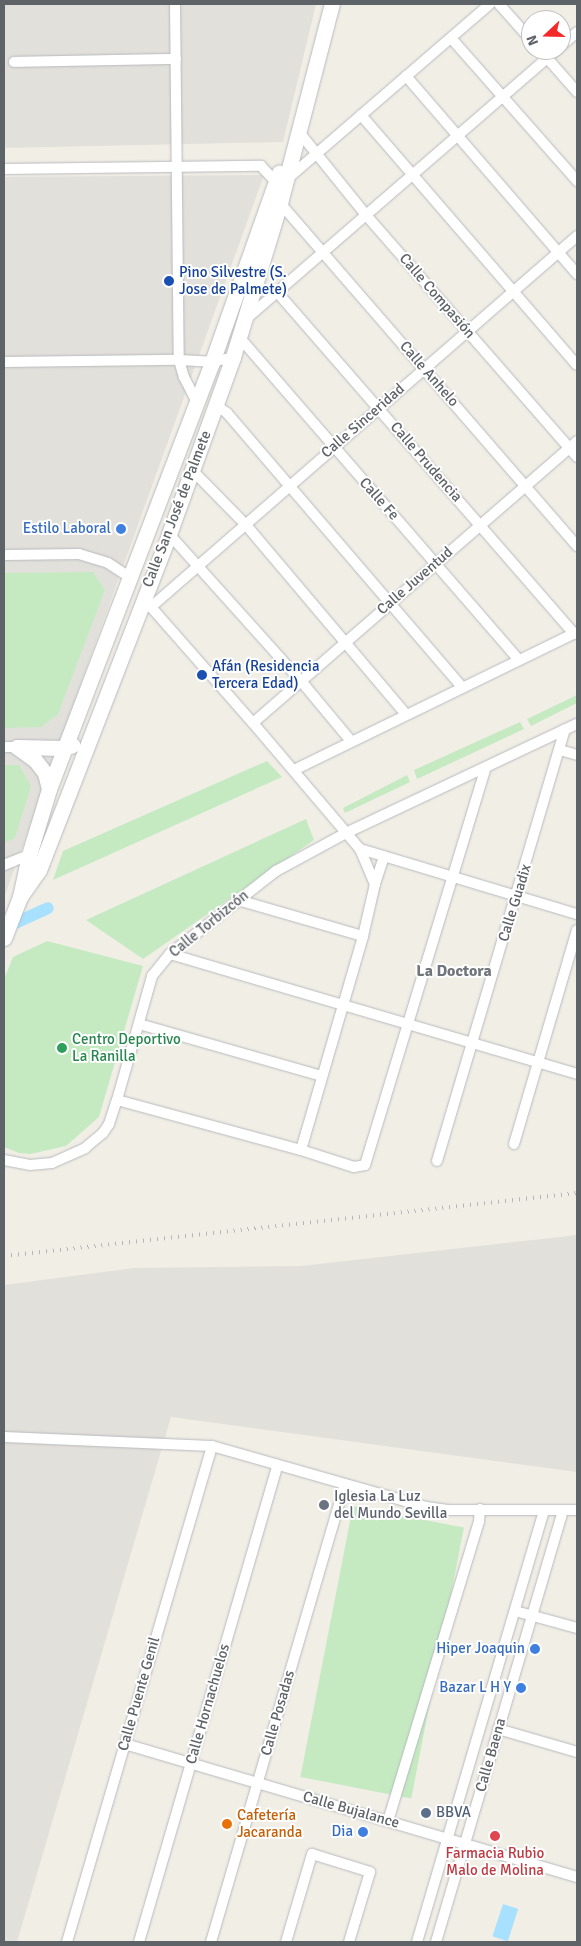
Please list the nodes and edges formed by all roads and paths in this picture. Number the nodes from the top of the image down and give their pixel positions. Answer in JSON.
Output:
{"nodes":[{"id":1,"x":175,"y":4,"type":"edge"},
{"id":2,"x":332,"y":4,"type":"edge"},
{"id":3,"x":490,"y":4,"type":"edge"},
{"id":4,"x":499,"y":4,"type":"edge"},
{"id":5,"x":521,"y":29,"type":"edge"},
{"id":6,"x":451,"y":38,"type":"junction"},
{"id":7,"x":176,"y":59,"type":"junction"},
{"id":8,"x":537,"y":60,"type":"edge"},
{"id":9,"x":548,"y":60,"type":"edge"},
{"id":10,"x":14,"y":62,"type":"dead end"},
{"id":11,"x":406,"y":76,"type":"junction"},
{"id":12,"x":577,"y":92,"type":"edge"},
{"id":13,"x":504,"y":96,"type":"junction"},
{"id":14,"x":304,"y":110,"type":"junction"},
{"id":15,"x":361,"y":115,"type":"junction"},
{"id":16,"x":299,"y":132,"type":"junction"},
{"id":17,"x":457,"y":136,"type":"junction"},
{"id":18,"x":317,"y":153,"type":"junction"},
{"id":19,"x":178,"y":168,"type":"junction"},
{"id":20,"x":4,"y":169,"type":"edge"},
{"id":21,"x":412,"y":175,"type":"junction"},
{"id":22,"x":281,"y":181,"type":"junction"},
{"id":23,"x":577,"y":182,"type":"edge"},
{"id":24,"x":280,"y":203,"type":"junction"},
{"id":25,"x":366,"y":215,"type":"junction"},
{"id":26,"x":577,"y":236,"type":"edge"},
{"id":27,"x":322,"y":252,"type":"junction"},
{"id":28,"x":559,"y":253,"type":"junction"},
{"id":29,"x":577,"y":274,"type":"edge"},
{"id":30,"x":514,"y":291,"type":"junction"},
{"id":31,"x":277,"y":292,"type":"junction"},
{"id":32,"x":246,"y":319,"type":"junction"},
{"id":33,"x":467,"y":331,"type":"junction"},
{"id":34,"x":240,"y":338,"type":"junction"},
{"id":35,"x":233,"y":357,"type":"junction"},
{"id":36,"x":179,"y":360,"type":"junction"},
{"id":37,"x":4,"y":362,"type":"edge"},
{"id":38,"x":212,"y":362,"type":"junction"},
{"id":39,"x":577,"y":365,"type":"edge"},
{"id":40,"x":424,"y":368,"type":"junction"},
{"id":41,"x":197,"y":402,"type":"junction"},
{"id":42,"x":216,"y":405,"type":"junction"},
{"id":43,"x":379,"y":408,"type":"junction"},
{"id":44,"x":577,"y":441,"type":"edge"},
{"id":45,"x":333,"y":447,"type":"junction"},
{"id":46,"x":569,"y":448,"type":"junction"},
{"id":47,"x":577,"y":458,"type":"edge"},
{"id":48,"x":192,"y":470,"type":"junction"},
{"id":49,"x":289,"y":485,"type":"junction"},
{"id":50,"x":525,"y":486,"type":"junction"},
{"id":51,"x":480,"y":524,"type":"junction"},
{"id":52,"x":246,"y":525,"type":"junction"},
{"id":53,"x":150,"y":528,"type":"junction"},
{"id":54,"x":169,"y":534,"type":"junction"},
{"id":55,"x":577,"y":546,"type":"edge"},
{"id":56,"x":4,"y":554,"type":"edge"},
{"id":57,"x":435,"y":563,"type":"junction"},
{"id":58,"x":199,"y":565,"type":"junction"},
{"id":59,"x":131,"y":578,"type":"junction"},
{"id":60,"x":392,"y":602,"type":"junction"},
{"id":61,"x":146,"y":605,"type":"junction"},
{"id":62,"x":576,"y":633,"type":"edge"},
{"id":63,"x":345,"y":642,"type":"junction"},
{"id":64,"x":519,"y":660,"type":"junction"},
{"id":65,"x":301,"y":681,"type":"junction"},
{"id":66,"x":462,"y":687,"type":"junction"},
{"id":67,"x":406,"y":714,"type":"junction"},
{"id":68,"x":253,"y":723,"type":"junction"},
{"id":69,"x":577,"y":724,"type":"edge"},
{"id":70,"x":565,"y":730,"type":"junction"},
{"id":71,"x":89,"y":740,"type":"junction"},
{"id":72,"x":351,"y":741,"type":"junction"},
{"id":73,"x":10,"y":747,"type":"edge"},
{"id":74,"x":64,"y":748,"type":"junction"},
{"id":75,"x":560,"y":750,"type":"junction"},
{"id":76,"x":577,"y":755,"type":"edge"},
{"id":77,"x":486,"y":767,"type":"junction"},
{"id":78,"x":294,"y":770,"type":"junction"},
{"id":79,"x":49,"y":789,"type":"junction"},
{"id":80,"x":346,"y":833,"type":"junction"},
{"id":81,"x":360,"y":849,"type":"junction"},
{"id":82,"x":29,"y":855,"type":"junction"},
{"id":83,"x":384,"y":856,"type":"junction"},
{"id":84,"x":4,"y":866,"type":"edge"},
{"id":85,"x":453,"y":877,"type":"junction"},
{"id":86,"x":375,"y":884,"type":"junction"},
{"id":87,"x":517,"y":895,"type":"junction"},
{"id":88,"x":19,"y":897,"type":"junction"},
{"id":89,"x":238,"y":900,"type":"junction"},
{"id":90,"x":577,"y":914,"type":"edge"},
{"id":91,"x":577,"y":930,"type":"edge"},
{"id":92,"x":363,"y":936,"type":"junction"},
{"id":93,"x":4,"y":938,"type":"edge"},
{"id":94,"x":170,"y":954,"type":"junction"},
{"id":95,"x":343,"y":1004,"type":"junction"},
{"id":96,"x":139,"y":1024,"type":"junction"},
{"id":97,"x":408,"y":1025,"type":"junction"},
{"id":98,"x":472,"y":1042,"type":"junction"},
{"id":99,"x":537,"y":1061,"type":"junction"},
{"id":100,"x":577,"y":1074,"type":"edge"},
{"id":101,"x":322,"y":1076,"type":"junction"},
{"id":102,"x":118,"y":1100,"type":"junction"},
{"id":103,"x":514,"y":1144,"type":"dead end"},
{"id":104,"x":301,"y":1150,"type":"junction"},
{"id":105,"x":6,"y":1159,"type":"edge"},
{"id":106,"x":437,"y":1161,"type":"dead end"},
{"id":107,"x":4,"y":1437,"type":"edge"},
{"id":108,"x":212,"y":1446,"type":"junction"},
{"id":109,"x":278,"y":1465,"type":"junction"},
{"id":110,"x":345,"y":1485,"type":"junction"},
{"id":111,"x":480,"y":1509,"type":"junction"},
{"id":112,"x":544,"y":1510,"type":"junction"},
{"id":113,"x":563,"y":1510,"type":"junction"},
{"id":114,"x":577,"y":1510,"type":"edge"},
{"id":115,"x":515,"y":1611,"type":"junction"},
{"id":116,"x":532,"y":1615,"type":"junction"},
{"id":117,"x":577,"y":1628,"type":"edge"},
{"id":118,"x":498,"y":1730,"type":"junction"},
{"id":119,"x":125,"y":1744,"type":"junction"},
{"id":120,"x":577,"y":1752,"type":"edge"},
{"id":121,"x":191,"y":1763,"type":"junction"},
{"id":122,"x":258,"y":1782,"type":"junction"},
{"id":123,"x":388,"y":1821,"type":"junction"},
{"id":124,"x":447,"y":1838,"type":"junction"},
{"id":125,"x":465,"y":1843,"type":"junction"},
{"id":126,"x":577,"y":1877,"type":"edge"},
{"id":127,"x":66,"y":1942,"type":"edge"},
{"id":128,"x":139,"y":1942,"type":"edge"},
{"id":129,"x":211,"y":1942,"type":"edge"},
{"id":130,"x":286,"y":1942,"type":"edge"},
{"id":131,"x":349,"y":1942,"type":"edge"},
{"id":132,"x":417,"y":1942,"type":"edge"},
{"id":133,"x":436,"y":1942,"type":"edge"}],
"edges":[{"from":1,"to":7,"type":"street"},
{"from":2,"to":14,"type":"street","name":"Calle San José de Palmete"},
{"from":3,"to":6,"type":"street"},
{"from":4,"to":5,"type":"street"},
{"from":6,"to":11,"type":"street"},
{"from":6,"to":13,"type":"street"},
{"from":7,"to":10,"type":"street"},
{"from":7,"to":19,"type":"street"},
{"from":8,"to":13,"type":"street"},
{"from":9,"to":12,"type":"street"},
{"from":11,"to":15,"type":"street"},
{"from":11,"to":17,"type":"street"},
{"from":13,"to":17,"type":"street"},
{"from":13,"to":23,"type":"street"},
{"from":14,"to":16,"type":"street","name":"Calle San José de Palmete"},
{"from":14,"to":22,"type":"street","name":"Calle San José de Palmete"},
{"from":15,"to":18,"type":"street"},
{"from":15,"to":21,"type":"street"},
{"from":16,"to":18,"type":"street","name":"Calle Compasión"},
{"from":16,"to":22,"type":"street","name":"Calle San José de Palmete"},
{"from":17,"to":21,"type":"street"},
{"from":17,"to":28,"type":"street"},
{"from":18,"to":22,"type":"street"},
{"from":18,"to":25,"type":"street","name":"Calle Compasión"},
{"from":19,"to":20,"type":"street"},
{"from":19,"to":22,"type":"street"},
{"from":19,"to":36,"type":"street"},
{"from":21,"to":25,"type":"street"},
{"from":21,"to":30,"type":"street"},
{"from":22,"to":24,"type":"street","name":"Calle San José de Palmete"},
{"from":22,"to":38,"type":"street","name":"Calle San José de Palmete"},
{"from":24,"to":27,"type":"street","name":"Calle Anhelo"},
{"from":24,"to":32,"type":"street","name":"Calle San José de Palmete"},
{"from":25,"to":27,"type":"street"},
{"from":25,"to":33,"type":"street","name":"Calle Compasión"},
{"from":26,"to":28,"type":"street","name":"Calle Sinceridad"},
{"from":27,"to":31,"type":"street"},
{"from":27,"to":40,"type":"street","name":"Calle Anhelo"},
{"from":28,"to":29,"type":"street"},
{"from":28,"to":30,"type":"street","name":"Calle Sinceridad"},
{"from":30,"to":33,"type":"street","name":"Calle Sinceridad"},
{"from":30,"to":39,"type":"street"},
{"from":31,"to":32,"type":"street"},
{"from":31,"to":43,"type":"street","name":"Calle Prudencia"},
{"from":32,"to":34,"type":"street","name":"Calle San José de Palmete"},
{"from":33,"to":40,"type":"street","name":"Calle Sinceridad"},
{"from":33,"to":46,"type":"street","name":"Calle Compasión"},
{"from":34,"to":35,"type":"street","name":"Calle San José de Palmete"},
{"from":34,"to":45,"type":"street","name":"Calle Fe"},
{"from":35,"to":38,"type":"street"},
{"from":35,"to":42,"type":"street","name":"Calle San José de Palmete"},
{"from":36,"to":37,"type":"street"},
{"from":36,"to":38,"type":"street"},
{"from":36,"to":41,"type":"street"},
{"from":38,"to":41,"type":"street","name":"Calle San José de Palmete"},
{"from":40,"to":43,"type":"street","name":"Calle Sinceridad"},
{"from":40,"to":50,"type":"street","name":"Calle Anhelo"},
{"from":41,"to":53,"type":"street","name":"Calle San José de Palmete"},
{"from":42,"to":48,"type":"street","name":"Calle San José de Palmete"},
{"from":42,"to":49,"type":"street"},
{"from":43,"to":45,"type":"street","name":"Calle Sinceridad"},
{"from":43,"to":51,"type":"street","name":"Calle Prudencia"},
{"from":44,"to":46,"type":"street","name":"Calle Juventud"},
{"from":45,"to":49,"type":"street","name":"Calle Sinceridad"},
{"from":45,"to":57,"type":"street","name":"Calle Fe"},
{"from":46,"to":47,"type":"street","name":"Calle Compasión"},
{"from":46,"to":50,"type":"street","name":"Calle Juventud"},
{"from":48,"to":52,"type":"street"},
{"from":48,"to":54,"type":"street","name":"Calle San José de Palmete"},
{"from":49,"to":52,"type":"street","name":"Calle Sinceridad"},
{"from":49,"to":60,"type":"street"},
{"from":50,"to":51,"type":"street","name":"Calle Juventud"},
{"from":50,"to":55,"type":"street","name":"Calle Anhelo"},
{"from":51,"to":57,"type":"street","name":"Calle Juventud"},
{"from":51,"to":62,"type":"street","name":"Calle Prudencia"},
{"from":52,"to":58,"type":"street","name":"Calle Sinceridad"},
{"from":52,"to":63,"type":"street"},
{"from":53,"to":59,"type":"street","name":"Calle San José de Palmete"},
{"from":53,"to":61,"type":"street"},
{"from":54,"to":58,"type":"street"},
{"from":54,"to":61,"type":"street","name":"Calle San José de Palmete"},
{"from":56,"to":59,"type":"street"},
{"from":57,"to":60,"type":"street","name":"Calle Juventud"},
{"from":57,"to":64,"type":"street","name":"Calle Fe"},
{"from":58,"to":61,"type":"street","name":"Calle Sinceridad"},
{"from":58,"to":65,"type":"street"},
{"from":59,"to":61,"type":"street"},
{"from":59,"to":74,"type":"street","name":"Calle San José de Palmete"},
{"from":60,"to":63,"type":"street","name":"Calle Juventud"},
{"from":60,"to":66,"type":"street"},
{"from":61,"to":68,"type":"street"},
{"from":61,"to":71,"type":"street","name":"Calle San José de Palmete"},
{"from":62,"to":64,"type":"street"},
{"from":63,"to":65,"type":"street","name":"Calle Juventud"},
{"from":63,"to":67,"type":"street"},
{"from":64,"to":66,"type":"street"},
{"from":65,"to":68,"type":"street","name":"Calle Juventud"},
{"from":65,"to":72,"type":"street"},
{"from":66,"to":67,"type":"street"},
{"from":67,"to":72,"type":"street"},
{"from":68,"to":78,"type":"street"},
{"from":69,"to":70,"type":"street","name":"Calle Torbizcón"},
{"from":70,"to":75,"type":"street","name":"Calle Guadix"},
{"from":70,"to":77,"type":"street","name":"Calle Torbizcón"},
{"from":71,"to":74,"type":"street"},
{"from":71,"to":88,"type":"street","name":"Calle San José de Palmete"},
{"from":72,"to":78,"type":"street"},
{"from":73,"to":74,"type":"street"},
{"from":73,"to":79,"type":"street"},
{"from":74,"to":79,"type":"street","name":"Calle San José de Palmete"},
{"from":75,"to":76,"type":"street"},
{"from":75,"to":87,"type":"street","name":"Calle Guadix"},
{"from":77,"to":80,"type":"street","name":"Calle Torbizcón"},
{"from":77,"to":85,"type":"street"},
{"from":78,"to":80,"type":"street"},
{"from":79,"to":82,"type":"street","name":"Calle San José de Palmete"},
{"from":80,"to":81,"type":"street"},
{"from":80,"to":89,"type":"street","name":"Calle Torbizcón"},
{"from":81,"to":83,"type":"street"},
{"from":81,"to":86,"type":"street"},
{"from":82,"to":84,"type":"street"},
{"from":82,"to":88,"type":"street","name":"Calle San José de Palmete"},
{"from":83,"to":85,"type":"street"},
{"from":83,"to":86,"type":"street"},
{"from":85,"to":87,"type":"street"},
{"from":85,"to":97,"type":"street"},
{"from":86,"to":92,"type":"street"},
{"from":87,"to":90,"type":"street"},
{"from":87,"to":98,"type":"street","name":"Calle Guadix"},
{"from":88,"to":93,"type":"street","name":"Calle San José de Palmete"},
{"from":89,"to":92,"type":"street"},
{"from":89,"to":94,"type":"street","name":"Calle Torbizcón"},
{"from":91,"to":99,"type":"street"},
{"from":92,"to":95,"type":"street"},
{"from":94,"to":95,"type":"street"},
{"from":94,"to":96,"type":"street","name":"Calle Torbizcón"},
{"from":95,"to":97,"type":"street"},
{"from":95,"to":101,"type":"street"},
{"from":96,"to":101,"type":"street"},
{"from":96,"to":102,"type":"street","name":"Calle Torbizcón"},
{"from":97,"to":98,"type":"street"},
{"from":97,"to":104,"type":"street"},
{"from":98,"to":99,"type":"street"},
{"from":98,"to":106,"type":"street","name":"Calle Guadix"},
{"from":99,"to":100,"type":"street"},
{"from":99,"to":103,"type":"street"},
{"from":101,"to":104,"type":"street"},
{"from":102,"to":104,"type":"street"},
{"from":102,"to":105,"type":"street","name":"Calle Torbizcón"},
{"from":107,"to":108,"type":"street"},
{"from":108,"to":109,"type":"street"},
{"from":108,"to":119,"type":"street","name":"Calle Puente Genil"},
{"from":109,"to":110,"type":"street"},
{"from":109,"to":121,"type":"street","name":"Calle Hornachuelos"},
{"from":110,"to":111,"type":"street"},
{"from":110,"to":122,"type":"street","name":"Calle Posadas"},
{"from":111,"to":112,"type":"street"},
{"from":111,"to":123,"type":"street"},
{"from":112,"to":113,"type":"street"},
{"from":112,"to":115,"type":"street","name":"Calle Baena"},
{"from":113,"to":114,"type":"street"},
{"from":113,"to":116,"type":"street","name":"Calle Baena"},
{"from":115,"to":116,"type":"street"},
{"from":115,"to":124,"type":"street","name":"Calle Baena"},
{"from":116,"to":117,"type":"street"},
{"from":116,"to":118,"type":"street","name":"Calle Baena"},
{"from":118,"to":120,"type":"street"},
{"from":118,"to":125,"type":"street","name":"Calle Baena"},
{"from":119,"to":121,"type":"street","name":"Calle Bujalance"},
{"from":119,"to":127,"type":"street","name":"Calle Puente Genil"},
{"from":121,"to":122,"type":"street","name":"Calle Bujalance"},
{"from":121,"to":128,"type":"street","name":"Calle Hornachuelos"},
{"from":122,"to":123,"type":"street","name":"Calle Bujalance"},
{"from":122,"to":129,"type":"street","name":"Calle Posadas"},
{"from":123,"to":124,"type":"street","name":"Calle Bujalance"},
{"from":124,"to":125,"type":"street","name":"Calle Bujalance"},
{"from":124,"to":132,"type":"street","name":"Calle Baena"},
{"from":125,"to":126,"type":"street","name":"Calle Bujalance"},
{"from":125,"to":133,"type":"street","name":"Calle Baena"},
{"from":130,"to":131,"type":"street"}]}
